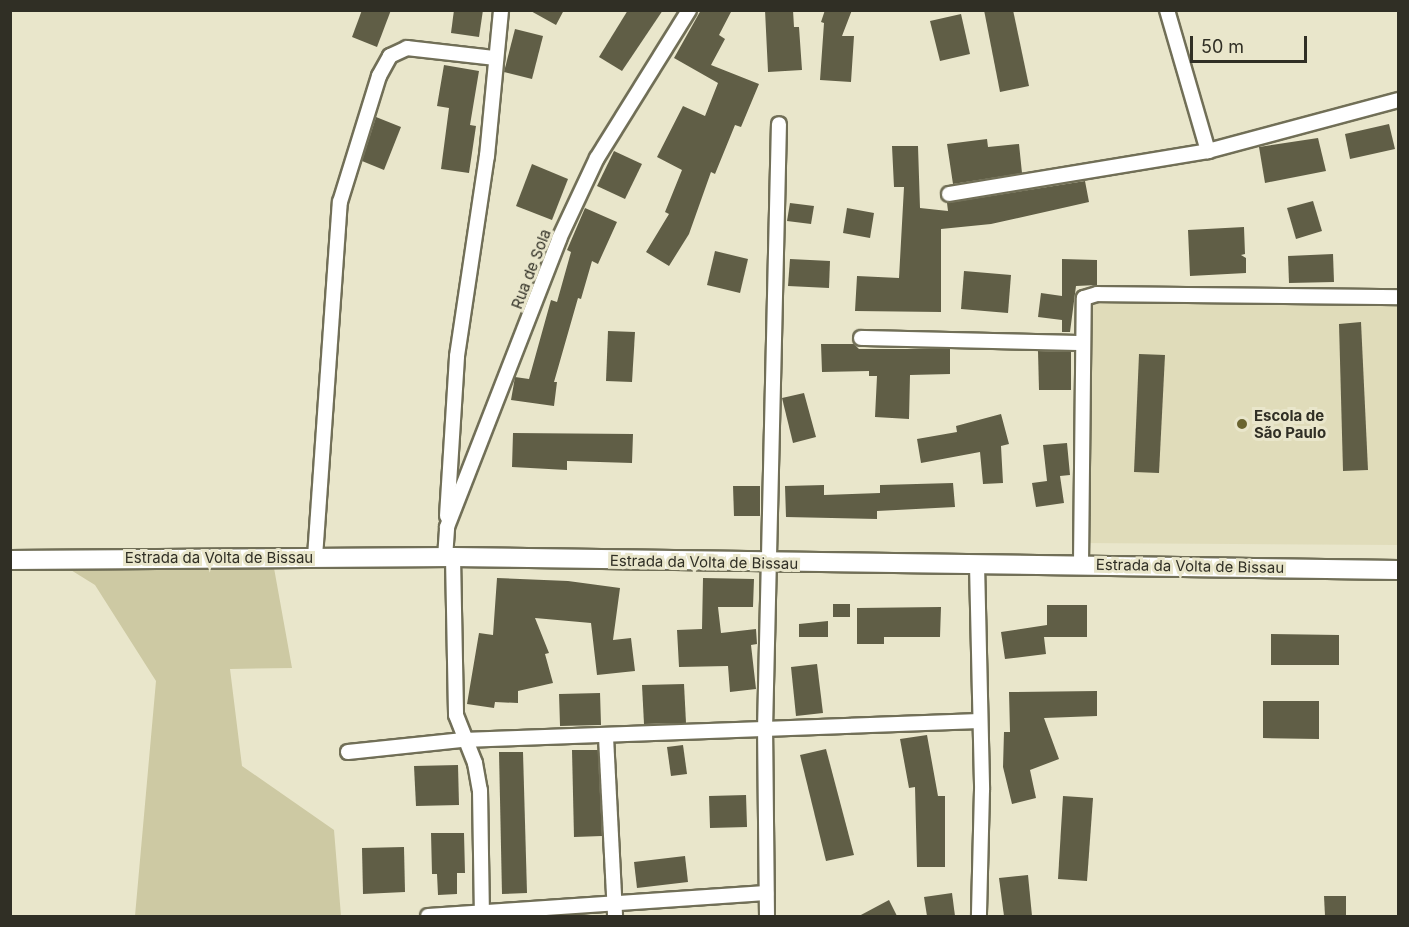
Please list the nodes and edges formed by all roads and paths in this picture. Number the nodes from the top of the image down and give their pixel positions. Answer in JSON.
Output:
{"nodes":[{"id":1,"x":501,"y":10,"type":"edge"},
{"id":2,"x":689,"y":10,"type":"edge"},
{"id":3,"x":1167,"y":10,"type":"edge"},
{"id":4,"x":495,"y":58,"type":"junction"},
{"id":5,"x":1398,"y":100,"type":"edge"},
{"id":6,"x":779,"y":124,"type":"dead end"},
{"id":7,"x":1208,"y":152,"type":"junction"},
{"id":8,"x":949,"y":194,"type":"dead end"},
{"id":9,"x":1398,"y":297,"type":"edge"},
{"id":10,"x":861,"y":338,"type":"dead end"},
{"id":11,"x":1082,"y":343,"type":"junction"},
{"id":12,"x":447,"y":527,"type":"junction"},
{"id":13,"x":315,"y":557,"type":"junction"},
{"id":14,"x":449,"y":557,"type":"junction"},
{"id":15,"x":10,"y":560,"type":"edge"},
{"id":16,"x":770,"y":564,"type":"junction"},
{"id":17,"x":977,"y":564,"type":"junction"},
{"id":18,"x":1081,"y":564,"type":"junction"},
{"id":19,"x":1398,"y":570,"type":"edge"},
{"id":20,"x":980,"y":721,"type":"junction"},
{"id":21,"x":765,"y":730,"type":"junction"},
{"id":22,"x":606,"y":736,"type":"junction"},
{"id":23,"x":463,"y":740,"type":"junction"},
{"id":24,"x":348,"y":752,"type":"dead end"},
{"id":25,"x":766,"y":893,"type":"junction"},
{"id":26,"x":614,"y":902,"type":"junction"},
{"id":27,"x":428,"y":916,"type":"edge"},
{"id":28,"x":482,"y":916,"type":"edge"},
{"id":29,"x":615,"y":916,"type":"edge"},
{"id":30,"x":767,"y":916,"type":"edge"},
{"id":31,"x":979,"y":916,"type":"edge"}],
"edges":[{"from":1,"to":4,"type":"street"},
{"from":2,"to":12,"type":"street","name":"Rua de Sola"},
{"from":3,"to":7,"type":"street"},
{"from":4,"to":12,"type":"street"},
{"from":4,"to":13,"type":"street"},
{"from":5,"to":7,"type":"street"},
{"from":6,"to":16,"type":"street"},
{"from":7,"to":8,"type":"street"},
{"from":9,"to":11,"type":"street"},
{"from":10,"to":11,"type":"street"},
{"from":11,"to":18,"type":"street"},
{"from":12,"to":14,"type":"street","name":"Rua de Sola"},
{"from":13,"to":14,"type":"main road","name":"Estrada da Volta de Bissau"},
{"from":13,"to":15,"type":"main road","name":"Estrada da Volta de Bissau"},
{"from":14,"to":16,"type":"main road","name":"Estrada da Volta de Bissau"},
{"from":14,"to":23,"type":"street","name":"Rua de Sola"},
{"from":16,"to":17,"type":"main road","name":"Estrada da Volta de Bissau"},
{"from":16,"to":21,"type":"street"},
{"from":17,"to":18,"type":"main road","name":"Estrada da Volta de Bissau"},
{"from":17,"to":20,"type":"street"},
{"from":18,"to":19,"type":"main road","name":"Estrada da Volta de Bissau"},
{"from":20,"to":21,"type":"street"},
{"from":20,"to":31,"type":"street"},
{"from":21,"to":22,"type":"street"},
{"from":21,"to":25,"type":"street"},
{"from":22,"to":23,"type":"street"},
{"from":22,"to":26,"type":"street"},
{"from":23,"to":24,"type":"street"},
{"from":23,"to":28,"type":"street","name":"Rua de Sola"},
{"from":25,"to":26,"type":"street"},
{"from":25,"to":30,"type":"street"},
{"from":26,"to":28,"type":"street"},
{"from":26,"to":29,"type":"street"},
{"from":27,"to":28,"type":"street"}]}
